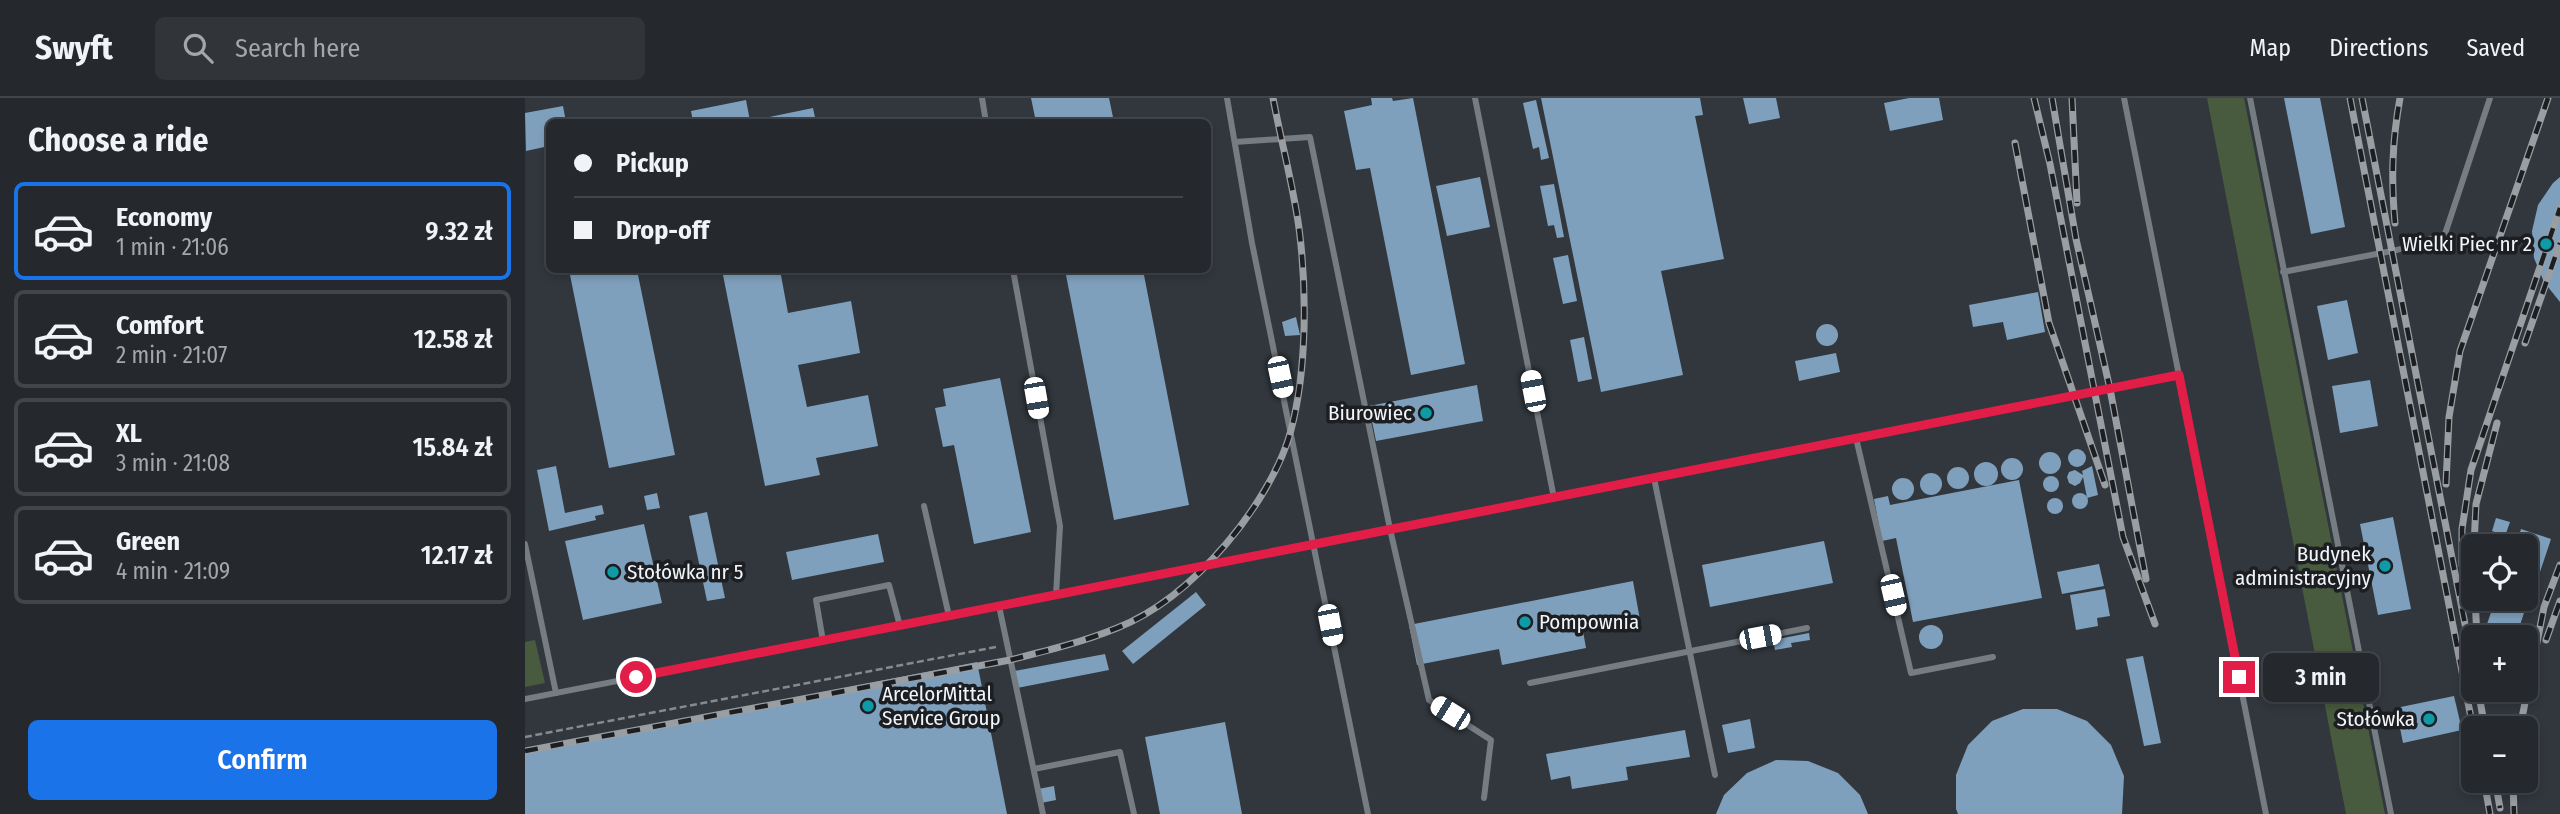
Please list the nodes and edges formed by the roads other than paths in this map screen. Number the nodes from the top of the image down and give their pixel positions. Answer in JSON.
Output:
{"nodes":[{"id":1,"x":982,"y":98,"type":"edge"},
{"id":2,"x":1227,"y":98,"type":"edge"},
{"id":3,"x":1475,"y":98,"type":"edge"},
{"id":4,"x":2125,"y":98,"type":"edge"},
{"id":5,"x":2249,"y":98,"type":"edge"},
{"id":6,"x":2490,"y":98,"type":"edge"},
{"id":7,"x":986,"y":119,"type":"edge"},
{"id":8,"x":1235,"y":142,"type":"junction"},
{"id":9,"x":2283,"y":272,"type":"junction"},
{"id":10,"x":1014,"y":273,"type":"edge"},
{"id":11,"x":2179,"y":375,"type":"junction"},
{"id":12,"x":1856,"y":438,"type":"junction"},
{"id":13,"x":1654,"y":478,"type":"junction"},
{"id":14,"x":1554,"y":498,"type":"junction"},
{"id":15,"x":924,"y":506,"type":"dead end"},
{"id":16,"x":1390,"y":529,"type":"junction"},
{"id":17,"x":525,"y":544,"type":"edge"},
{"id":18,"x":1313,"y":545,"type":"junction"},
{"id":19,"x":1056,"y":595,"type":"junction"},
{"id":20,"x":999,"y":606,"type":"junction"},
{"id":21,"x":949,"y":616,"type":"junction"},
{"id":22,"x":900,"y":626,"type":"junction"},
{"id":23,"x":1807,"y":628,"type":"dead end"},
{"id":24,"x":823,"y":640,"type":"junction"},
{"id":25,"x":1690,"y":651,"type":"junction"},
{"id":26,"x":1993,"y":657,"type":"dead end"},
{"id":27,"x":1530,"y":683,"type":"dead end"},
{"id":28,"x":556,"y":693,"type":"junction"},
{"id":29,"x":525,"y":699,"type":"edge"},
{"id":30,"x":1034,"y":769,"type":"junction"},
{"id":31,"x":1715,"y":775,"type":"dead end"},
{"id":32,"x":1484,"y":797,"type":"dead end"},
{"id":33,"x":1044,"y":814,"type":"edge"},
{"id":34,"x":1134,"y":814,"type":"edge"},
{"id":35,"x":1368,"y":814,"type":"edge"},
{"id":36,"x":2266,"y":814,"type":"edge"},
{"id":37,"x":2391,"y":814,"type":"edge"}],
"edges":[{"from":1,"to":7,"type":"lane"},
{"from":2,"to":8,"type":"lane"},
{"from":3,"to":14,"type":"lane"},
{"from":4,"to":11,"type":"lane"},
{"from":5,"to":9,"type":"lane"},
{"from":6,"to":9,"type":"lane"},
{"from":8,"to":16,"type":"lane"},
{"from":8,"to":18,"type":"lane"},
{"from":9,"to":37,"type":"lane"},
{"from":10,"to":19,"type":"lane"},
{"from":11,"to":12,"type":"lane"},
{"from":11,"to":36,"type":"lane"},
{"from":12,"to":13,"type":"lane"},
{"from":12,"to":26,"type":"lane"},
{"from":13,"to":14,"type":"lane"},
{"from":13,"to":25,"type":"lane"},
{"from":14,"to":16,"type":"lane"},
{"from":15,"to":21,"type":"lane"},
{"from":16,"to":18,"type":"lane"},
{"from":16,"to":32,"type":"lane"},
{"from":17,"to":28,"type":"lane"},
{"from":18,"to":19,"type":"lane"},
{"from":18,"to":35,"type":"lane"},
{"from":19,"to":20,"type":"lane"},
{"from":20,"to":21,"type":"lane"},
{"from":20,"to":30,"type":"lane"},
{"from":21,"to":22,"type":"lane"},
{"from":22,"to":24,"type":"lane"},
{"from":22,"to":24,"type":"lane"},
{"from":23,"to":25,"type":"lane"},
{"from":24,"to":28,"type":"lane"},
{"from":25,"to":27,"type":"lane"},
{"from":25,"to":31,"type":"lane"},
{"from":28,"to":29,"type":"lane"},
{"from":30,"to":33,"type":"lane"},
{"from":30,"to":34,"type":"lane"}]}
